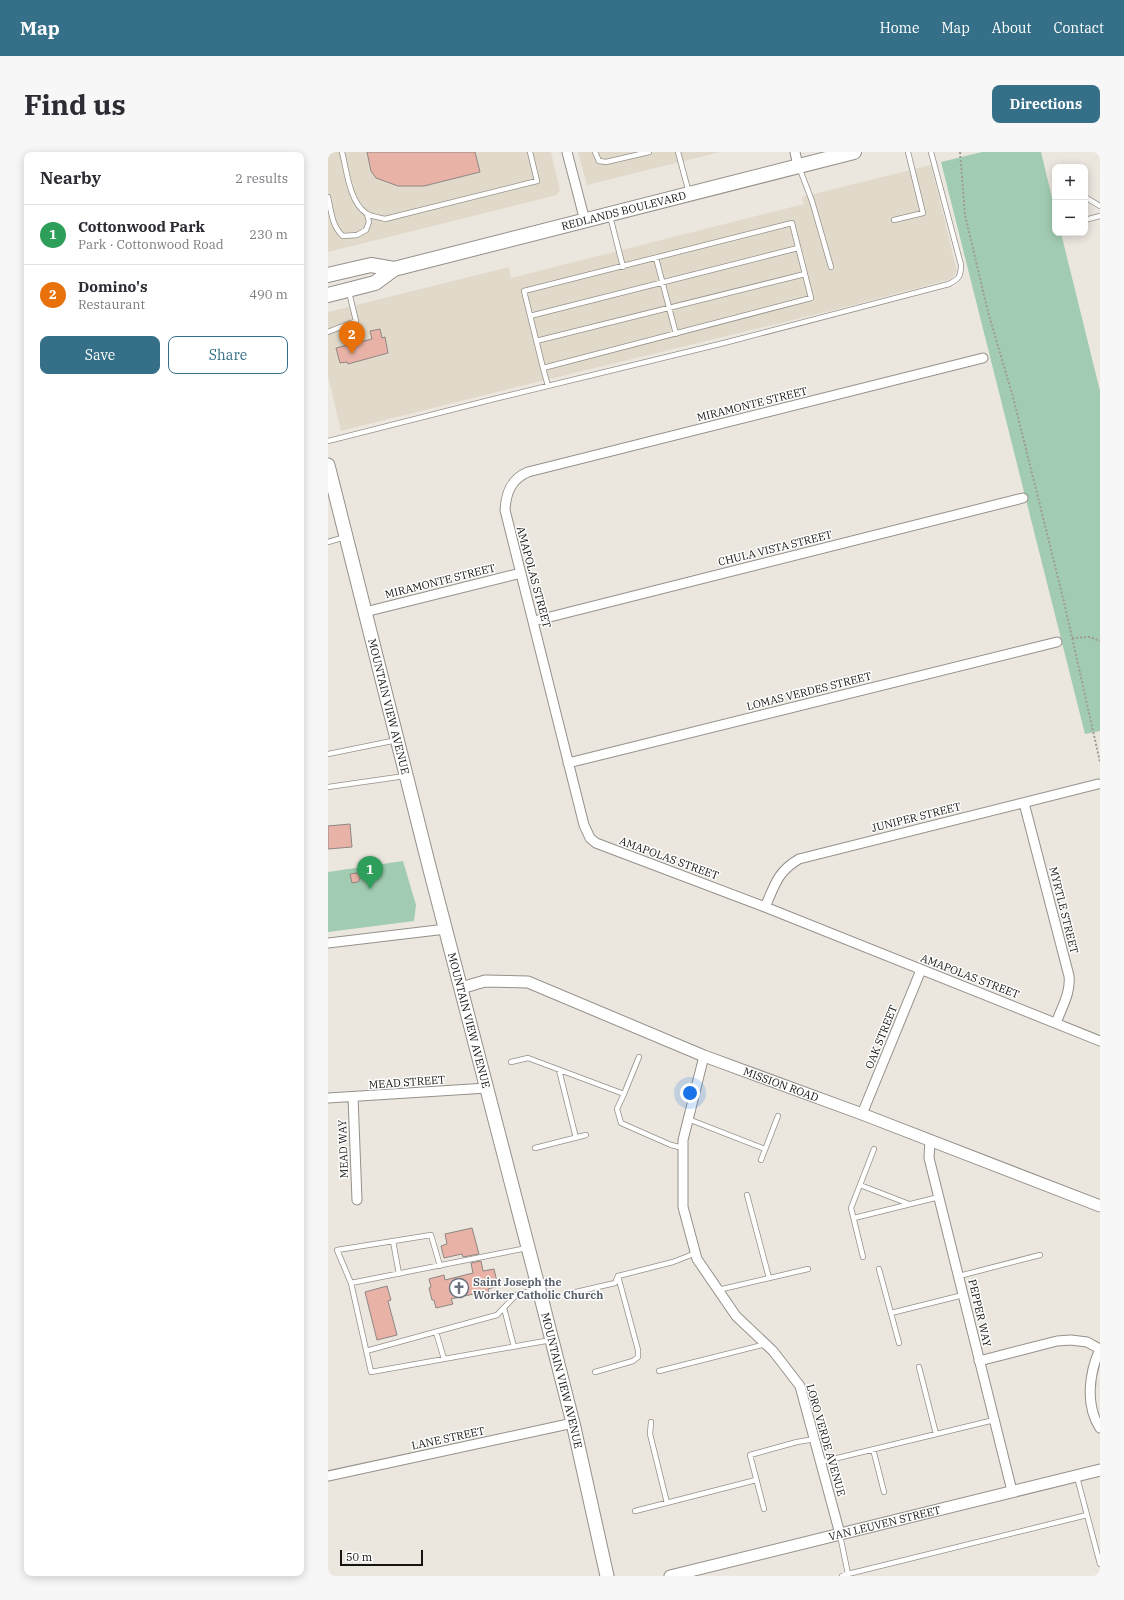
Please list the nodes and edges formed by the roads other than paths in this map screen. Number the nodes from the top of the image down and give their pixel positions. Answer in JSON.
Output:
{"nodes":[{"id":1,"x":342,"y":152,"type":"edge"},
{"id":2,"x":530,"y":152,"type":"edge"},
{"id":3,"x":567,"y":152,"type":"edge"},
{"id":4,"x":595,"y":152,"type":"edge"},
{"id":5,"x":648,"y":152,"type":"edge"},
{"id":6,"x":678,"y":152,"type":"edge"},
{"id":7,"x":795,"y":152,"type":"edge"},
{"id":8,"x":854,"y":152,"type":"edge"},
{"id":9,"x":908,"y":152,"type":"edge"},
{"id":10,"x":931,"y":152,"type":"edge"},
{"id":11,"x":798,"y":166,"type":"junction"},
{"id":12,"x":689,"y":194,"type":"junction"},
{"id":13,"x":328,"y":197,"type":"edge"},
{"id":14,"x":1088,"y":199,"type":"edge"},
{"id":15,"x":1100,"y":206,"type":"edge"},
{"id":16,"x":367,"y":214,"type":"junction"},
{"id":17,"x":609,"y":215,"type":"junction"},
{"id":18,"x":1100,"y":216,"type":"edge"},
{"id":19,"x":1088,"y":219,"type":"edge"},
{"id":20,"x":894,"y":220,"type":"dead end"},
{"id":21,"x":585,"y":221,"type":"junction"},
{"id":22,"x":798,"y":248,"type":"junction"},
{"id":23,"x":656,"y":258,"type":"junction"},
{"id":24,"x":622,"y":267,"type":"junction"},
{"id":25,"x":831,"y":267,"type":"dead end"},
{"id":26,"x":394,"y":269,"type":"junction"},
{"id":27,"x":805,"y":274,"type":"junction"},
{"id":28,"x":328,"y":275,"type":"edge"},
{"id":29,"x":662,"y":283,"type":"junction"},
{"id":30,"x":348,"y":289,"type":"junction"},
{"id":31,"x":328,"y":295,"type":"edge"},
{"id":32,"x":669,"y":308,"type":"junction"},
{"id":33,"x":530,"y":316,"type":"junction"},
{"id":34,"x":328,"y":332,"type":"edge"},
{"id":35,"x":676,"y":334,"type":"junction"},
{"id":36,"x":536,"y":342,"type":"junction"},
{"id":37,"x":983,"y":358,"type":"dead end"},
{"id":38,"x":543,"y":368,"type":"junction"},
{"id":39,"x":548,"y":386,"type":"junction"},
{"id":40,"x":328,"y":441,"type":"edge"},
{"id":41,"x":328,"y":465,"type":"edge"},
{"id":42,"x":528,"y":472,"type":"joint"},
{"id":43,"x":1023,"y":498,"type":"dead end"},
{"id":44,"x":346,"y":537,"type":"junction"},
{"id":45,"x":328,"y":542,"type":"edge"},
{"id":46,"x":521,"y":573,"type":"junction"},
{"id":47,"x":365,"y":612,"type":"junction"},
{"id":48,"x":534,"y":621,"type":"junction"},
{"id":49,"x":1057,"y":642,"type":"dead end"},
{"id":50,"x":398,"y":740,"type":"junction"},
{"id":51,"x":328,"y":754,"type":"edge"},
{"id":52,"x":568,"y":762,"type":"junction"},
{"id":53,"x":406,"y":776,"type":"junction"},
{"id":54,"x":1098,"y":784,"type":"dead end"},
{"id":55,"x":328,"y":787,"type":"edge"},
{"id":56,"x":1024,"y":803,"type":"junction"},
{"id":57,"x":765,"y":907,"type":"junction"},
{"id":58,"x":446,"y":929,"type":"junction"},
{"id":59,"x":328,"y":943,"type":"edge"},
{"id":60,"x":921,"y":970,"type":"junction"},
{"id":61,"x":461,"y":988,"type":"junction"},
{"id":62,"x":1056,"y":1022,"type":"junction"},
{"id":63,"x":1100,"y":1041,"type":"edge"},
{"id":64,"x":704,"y":1056,"type":"junction"},
{"id":65,"x":640,"y":1057,"type":"dead end"},
{"id":66,"x":511,"y":1062,"type":"dead end"},
{"id":67,"x":559,"y":1070,"type":"junction"},
{"id":68,"x":487,"y":1088,"type":"junction"},
{"id":69,"x":624,"y":1094,"type":"junction"},
{"id":70,"x":353,"y":1097,"type":"junction"},
{"id":71,"x":328,"y":1098,"type":"edge"},
{"id":72,"x":862,"y":1114,"type":"junction"},
{"id":73,"x":778,"y":1116,"type":"dead end"},
{"id":74,"x":688,"y":1119,"type":"junction"},
{"id":75,"x":586,"y":1135,"type":"dead end"},
{"id":76,"x":576,"y":1138,"type":"junction"},
{"id":77,"x":930,"y":1140,"type":"junction"},
{"id":78,"x":535,"y":1148,"type":"dead end"},
{"id":79,"x":683,"y":1148,"type":"junction"},
{"id":80,"x":765,"y":1149,"type":"junction"},
{"id":81,"x":874,"y":1149,"type":"dead end"},
{"id":82,"x":761,"y":1160,"type":"dead end"},
{"id":83,"x":860,"y":1185,"type":"junction"},
{"id":84,"x":748,"y":1195,"type":"dead end"},
{"id":85,"x":939,"y":1197,"type":"junction"},
{"id":86,"x":357,"y":1200,"type":"dead end"},
{"id":87,"x":909,"y":1204,"type":"junction"},
{"id":88,"x":1100,"y":1206,"type":"edge"},
{"id":89,"x":854,"y":1218,"type":"junction"},
{"id":90,"x":393,"y":1241,"type":"junction"},
{"id":91,"x":529,"y":1248,"type":"junction"},
{"id":92,"x":696,"y":1253,"type":"junction"},
{"id":93,"x":1040,"y":1255,"type":"dead end"},
{"id":94,"x":863,"y":1257,"type":"dead end"},
{"id":95,"x":440,"y":1266,"type":"junction"},
{"id":96,"x":808,"y":1269,"type":"dead end"},
{"id":97,"x":879,"y":1269,"type":"dead end"},
{"id":98,"x":399,"y":1274,"type":"junction"},
{"id":99,"x":618,"y":1276,"type":"junction"},
{"id":100,"x":959,"y":1276,"type":"junction"},
{"id":101,"x":769,"y":1278,"type":"junction"},
{"id":102,"x":351,"y":1284,"type":"junction"},
{"id":103,"x":539,"y":1288,"type":"junction"},
{"id":104,"x":718,"y":1290,"type":"junction"},
{"id":105,"x":576,"y":1292,"type":"dead end"},
{"id":106,"x":963,"y":1295,"type":"junction"},
{"id":107,"x":504,"y":1308,"type":"junction"},
{"id":108,"x":891,"y":1313,"type":"junction"},
{"id":109,"x":436,"y":1332,"type":"junction"},
{"id":110,"x":552,"y":1340,"type":"junction"},
{"id":111,"x":899,"y":1343,"type":"dead end"},
{"id":112,"x":766,"y":1344,"type":"junction"},
{"id":113,"x":514,"y":1346,"type":"junction"},
{"id":114,"x":1100,"y":1349,"type":"edge"},
{"id":115,"x":366,"y":1351,"type":"junction"},
{"id":116,"x":444,"y":1359,"type":"junction"},
{"id":117,"x":979,"y":1361,"type":"junction"},
{"id":118,"x":919,"y":1367,"type":"dead end"},
{"id":119,"x":659,"y":1371,"type":"dead end"},
{"id":120,"x":595,"y":1372,"type":"dead end"},
{"id":121,"x":994,"y":1420,"type":"junction"},
{"id":122,"x":651,"y":1422,"type":"dead end"},
{"id":123,"x":573,"y":1423,"type":"junction"},
{"id":124,"x":1100,"y":1428,"type":"edge"},
{"id":125,"x":936,"y":1434,"type":"junction"},
{"id":126,"x":814,"y":1440,"type":"junction"},
{"id":127,"x":873,"y":1450,"type":"junction"},
{"id":128,"x":821,"y":1462,"type":"junction"},
{"id":129,"x":1100,"y":1470,"type":"edge"},
{"id":130,"x":1077,"y":1475,"type":"junction"},
{"id":131,"x":328,"y":1476,"type":"edge"},
{"id":132,"x":756,"y":1480,"type":"junction"},
{"id":133,"x":1012,"y":1491,"type":"junction"},
{"id":134,"x":884,"y":1492,"type":"dead end"},
{"id":135,"x":667,"y":1503,"type":"junction"},
{"id":136,"x":764,"y":1509,"type":"dead end"},
{"id":137,"x":635,"y":1511,"type":"dead end"},
{"id":138,"x":1087,"y":1515,"type":"junction"},
{"id":139,"x":840,"y":1534,"type":"junction"},
{"id":140,"x":1100,"y":1564,"type":"edge"},
{"id":141,"x":848,"y":1574,"type":"junction"},
{"id":142,"x":607,"y":1576,"type":"edge"},
{"id":143,"x":670,"y":1576,"type":"edge"},
{"id":144,"x":842,"y":1576,"type":"edge"}],
"edges":[{"from":1,"to":16,"type":"lane"},
{"from":2,"to":16,"type":"lane"},
{"from":3,"to":21,"type":"street"},
{"from":4,"to":5,"type":"lane"},
{"from":6,"to":12,"type":"lane"},
{"from":7,"to":11,"type":"street"},
{"from":8,"to":11,"type":"main road","name":"REDLANDS BOULEVARD"},
{"from":9,"to":20,"type":"lane"},
{"from":10,"to":39,"type":"lane"},
{"from":11,"to":12,"type":"main road","name":"REDLANDS BOULEVARD"},
{"from":11,"to":25,"type":"lane"},
{"from":12,"to":17,"type":"main road","name":"REDLANDS BOULEVARD"},
{"from":13,"to":16,"type":"lane"},
{"from":14,"to":15,"type":"lane"},
{"from":17,"to":21,"type":"main road","name":"REDLANDS BOULEVARD"},
{"from":17,"to":24,"type":"lane"},
{"from":18,"to":19,"type":"lane"},
{"from":21,"to":26,"type":"main road","name":"REDLANDS BOULEVARD"},
{"from":22,"to":23,"type":"lane"},
{"from":22,"to":27,"type":"lane"},
{"from":22,"to":29,"type":"lane"},
{"from":23,"to":24,"type":"lane"},
{"from":23,"to":29,"type":"lane"},
{"from":24,"to":33,"type":"lane"},
{"from":26,"to":28,"type":"main road","name":"REDLANDS BOULEVARD"},
{"from":26,"to":30,"type":"main road","name":"REDLANDS BOULEVARD"},
{"from":27,"to":32,"type":"lane"},
{"from":27,"to":35,"type":"lane"},
{"from":29,"to":32,"type":"lane"},
{"from":29,"to":33,"type":"lane"},
{"from":30,"to":31,"type":"main road","name":"REDLANDS BOULEVARD"},
{"from":30,"to":34,"type":"lane"},
{"from":32,"to":35,"type":"lane"},
{"from":32,"to":36,"type":"lane"},
{"from":33,"to":36,"type":"lane"},
{"from":35,"to":38,"type":"lane"},
{"from":36,"to":38,"type":"lane"},
{"from":37,"to":42,"type":"street","name":"MIRAMONTE STREET"},
{"from":38,"to":39,"type":"lane"},
{"from":39,"to":40,"type":"lane"},
{"from":41,"to":44,"type":"main road","name":"MOUNTAIN VIEW AVENUE"},
{"from":42,"to":46,"type":"street","name":"AMAPOLAS STREET"},
{"from":43,"to":48,"type":"street","name":"CHULA VISTA STREET"},
{"from":44,"to":45,"type":"lane"},
{"from":44,"to":47,"type":"main road","name":"MOUNTAIN VIEW AVENUE"},
{"from":46,"to":47,"type":"street","name":"MIRAMONTE STREET"},
{"from":46,"to":48,"type":"street","name":"AMAPOLAS STREET"},
{"from":47,"to":50,"type":"main road","name":"MOUNTAIN VIEW AVENUE"},
{"from":48,"to":52,"type":"street","name":"AMAPOLAS STREET"},
{"from":49,"to":52,"type":"street","name":"LOMAS VERDES STREET"},
{"from":50,"to":51,"type":"lane"},
{"from":50,"to":53,"type":"main road","name":"MOUNTAIN VIEW AVENUE"},
{"from":52,"to":57,"type":"street","name":"AMAPOLAS STREET"},
{"from":53,"to":55,"type":"lane"},
{"from":53,"to":58,"type":"main road","name":"MOUNTAIN VIEW AVENUE"},
{"from":54,"to":56,"type":"street","name":"JUNIPER STREET"},
{"from":56,"to":57,"type":"street","name":"JUNIPER STREET"},
{"from":56,"to":62,"type":"street","name":"MYRTLE STREET"},
{"from":57,"to":60,"type":"street","name":"AMAPOLAS STREET"},
{"from":58,"to":59,"type":"street"},
{"from":58,"to":61,"type":"main road","name":"MOUNTAIN VIEW AVENUE"},
{"from":60,"to":62,"type":"street","name":"AMAPOLAS STREET"},
{"from":60,"to":72,"type":"street","name":"OAK STREET"},
{"from":61,"to":64,"type":"street","name":"MISSION ROAD"},
{"from":61,"to":68,"type":"main road","name":"MOUNTAIN VIEW AVENUE"},
{"from":62,"to":63,"type":"street","name":"AMAPOLAS STREET"},
{"from":64,"to":72,"type":"street","name":"MISSION ROAD"},
{"from":64,"to":74,"type":"street","name":"LORO VERDE AVENUE"},
{"from":65,"to":69,"type":"lane"},
{"from":66,"to":67,"type":"lane"},
{"from":67,"to":69,"type":"lane"},
{"from":67,"to":76,"type":"lane"},
{"from":68,"to":70,"type":"street","name":"MEAD STREET"},
{"from":68,"to":91,"type":"main road","name":"MOUNTAIN VIEW AVENUE"},
{"from":69,"to":79,"type":"lane"},
{"from":70,"to":71,"type":"street","name":"MEAD STREET"},
{"from":70,"to":86,"type":"street","name":"MEAD WAY"},
{"from":72,"to":77,"type":"street","name":"MISSION ROAD"},
{"from":73,"to":80,"type":"lane"},
{"from":74,"to":79,"type":"street","name":"LORO VERDE AVENUE"},
{"from":74,"to":80,"type":"lane"},
{"from":75,"to":76,"type":"lane"},
{"from":76,"to":78,"type":"lane"},
{"from":77,"to":85,"type":"street","name":"PEPPER WAY"},
{"from":77,"to":88,"type":"street","name":"MISSION ROAD"},
{"from":79,"to":92,"type":"street","name":"LORO VERDE AVENUE"},
{"from":80,"to":82,"type":"lane"},
{"from":81,"to":83,"type":"lane"},
{"from":83,"to":87,"type":"lane"},
{"from":83,"to":89,"type":"lane"},
{"from":84,"to":101,"type":"lane"},
{"from":85,"to":87,"type":"lane"},
{"from":85,"to":100,"type":"street","name":"PEPPER WAY"},
{"from":87,"to":89,"type":"lane"},
{"from":89,"to":94,"type":"lane"},
{"from":90,"to":95,"type":"lane"},
{"from":90,"to":98,"type":"lane"},
{"from":90,"to":102,"type":"lane"},
{"from":91,"to":95,"type":"lane"},
{"from":91,"to":103,"type":"main road","name":"MOUNTAIN VIEW AVENUE"},
{"from":92,"to":99,"type":"lane"},
{"from":92,"to":104,"type":"street","name":"LORO VERDE AVENUE"},
{"from":93,"to":100,"type":"lane"},
{"from":95,"to":98,"type":"lane"},
{"from":96,"to":101,"type":"lane"},
{"from":97,"to":108,"type":"lane"},
{"from":98,"to":102,"type":"lane"},
{"from":99,"to":105,"type":"lane"},
{"from":99,"to":120,"type":"lane"},
{"from":100,"to":106,"type":"street","name":"PEPPER WAY"},
{"from":101,"to":104,"type":"lane"},
{"from":102,"to":115,"type":"lane"},
{"from":103,"to":107,"type":"lane"},
{"from":103,"to":110,"type":"main road","name":"MOUNTAIN VIEW AVENUE"},
{"from":104,"to":112,"type":"street","name":"LORO VERDE AVENUE"},
{"from":106,"to":108,"type":"lane"},
{"from":106,"to":117,"type":"street","name":"PEPPER WAY"},
{"from":107,"to":109,"type":"lane"},
{"from":107,"to":113,"type":"lane"},
{"from":108,"to":111,"type":"lane"},
{"from":109,"to":115,"type":"lane"},
{"from":109,"to":116,"type":"lane"},
{"from":110,"to":113,"type":"lane"},
{"from":110,"to":123,"type":"main road","name":"MOUNTAIN VIEW AVENUE"},
{"from":112,"to":119,"type":"lane"},
{"from":112,"to":126,"type":"street","name":"LORO VERDE AVENUE"},
{"from":113,"to":116,"type":"lane"},
{"from":114,"to":117,"type":"street"},
{"from":114,"to":124,"type":"street"},
{"from":115,"to":116,"type":"lane"},
{"from":117,"to":121,"type":"street","name":"PEPPER WAY"},
{"from":118,"to":125,"type":"lane"},
{"from":121,"to":125,"type":"lane"},
{"from":121,"to":133,"type":"street","name":"PEPPER WAY"},
{"from":122,"to":135,"type":"lane"},
{"from":123,"to":131,"type":"street","name":"LANE STREET"},
{"from":123,"to":142,"type":"main road","name":"MOUNTAIN VIEW AVENUE"},
{"from":125,"to":127,"type":"lane"},
{"from":126,"to":128,"type":"street","name":"LORO VERDE AVENUE"},
{"from":126,"to":132,"type":"lane"},
{"from":127,"to":128,"type":"lane"},
{"from":127,"to":134,"type":"lane"},
{"from":128,"to":139,"type":"street","name":"LORO VERDE AVENUE"},
{"from":129,"to":130,"type":"street","name":"VAN LEUVEN STREET"},
{"from":130,"to":133,"type":"street","name":"VAN LEUVEN STREET"},
{"from":130,"to":138,"type":"lane"},
{"from":132,"to":135,"type":"lane"},
{"from":132,"to":136,"type":"lane"},
{"from":133,"to":139,"type":"street","name":"VAN LEUVEN STREET"},
{"from":135,"to":137,"type":"lane"},
{"from":138,"to":140,"type":"lane"},
{"from":138,"to":141,"type":"lane"},
{"from":139,"to":141,"type":"lane"},
{"from":139,"to":143,"type":"street","name":"VAN LEUVEN STREET"},
{"from":141,"to":144,"type":"lane"}]}
